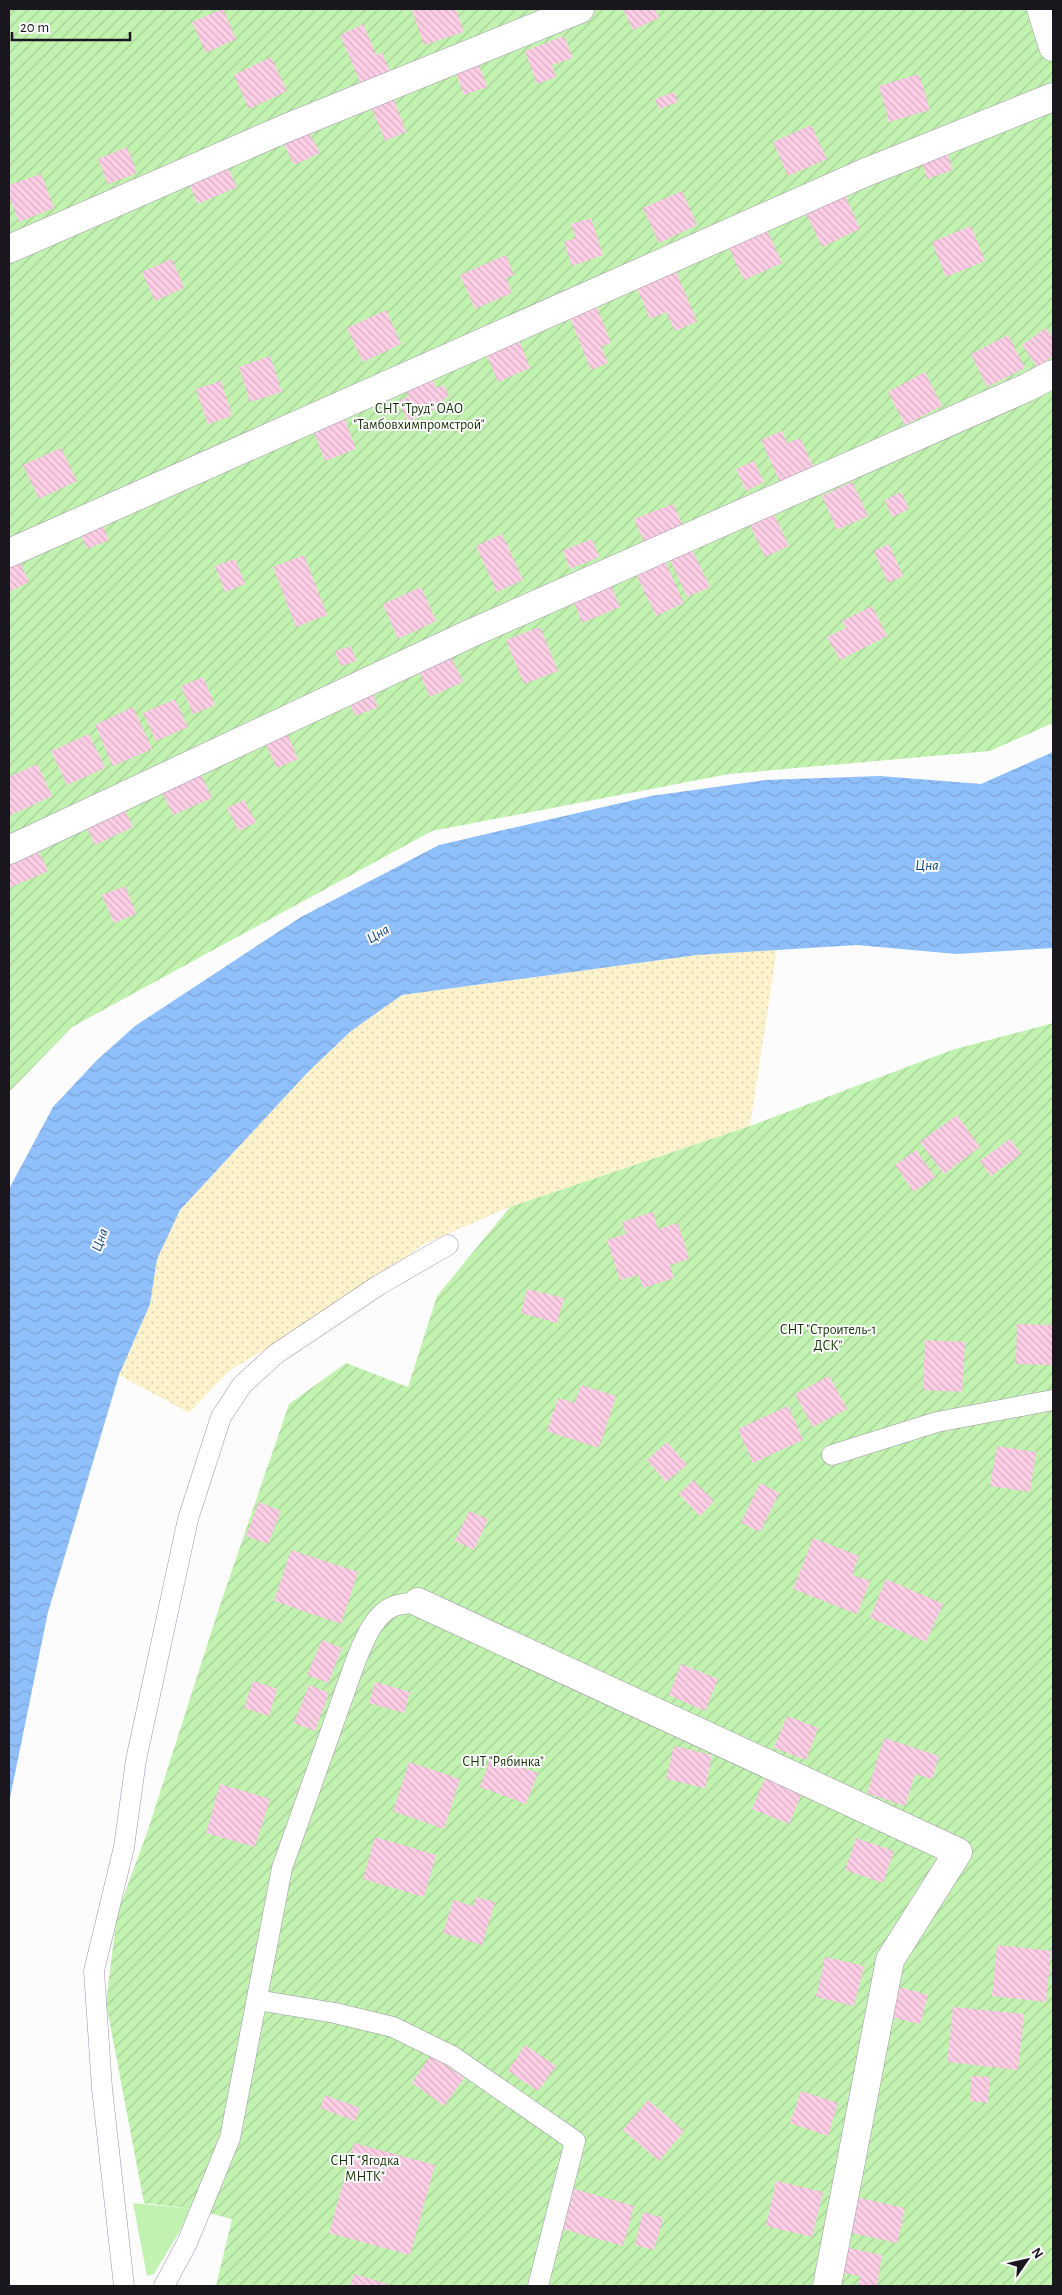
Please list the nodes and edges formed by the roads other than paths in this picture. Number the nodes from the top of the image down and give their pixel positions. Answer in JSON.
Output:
{"nodes":[{"id":1,"x":580,"y":9,"type":"edge"},
{"id":2,"x":1040,"y":9,"type":"edge"},
{"id":3,"x":1053,"y":47,"type":"edge"},
{"id":4,"x":1053,"y":97,"type":"edge"},
{"id":5,"x":9,"y":249,"type":"edge"},
{"id":6,"x":1053,"y":374,"type":"edge"},
{"id":7,"x":9,"y":553,"type":"edge"},
{"id":8,"x":9,"y":850,"type":"edge"},
{"id":9,"x":448,"y":1245,"type":"dead end"},
{"id":10,"x":1053,"y":1400,"type":"edge"},
{"id":11,"x":832,"y":1455,"type":"dead end"},
{"id":12,"x":418,"y":1602,"type":"joint"},
{"id":13,"x":257,"y":2000,"type":"junction"},
{"id":14,"x":124,"y":2286,"type":"edge"},
{"id":15,"x":164,"y":2286,"type":"edge"},
{"id":16,"x":538,"y":2286,"type":"edge"},
{"id":17,"x":827,"y":2286,"type":"edge"}],
"edges":[{"from":1,"to":5,"type":"street"},
{"from":2,"to":3,"type":"street"},
{"from":4,"to":7,"type":"street"},
{"from":6,"to":8,"type":"street"},
{"from":9,"to":14,"type":"lane"},
{"from":10,"to":11,"type":"lane"},
{"from":12,"to":13,"type":"lane"},
{"from":12,"to":17,"type":"street"},
{"from":13,"to":15,"type":"lane"},
{"from":13,"to":16,"type":"lane"}]}
